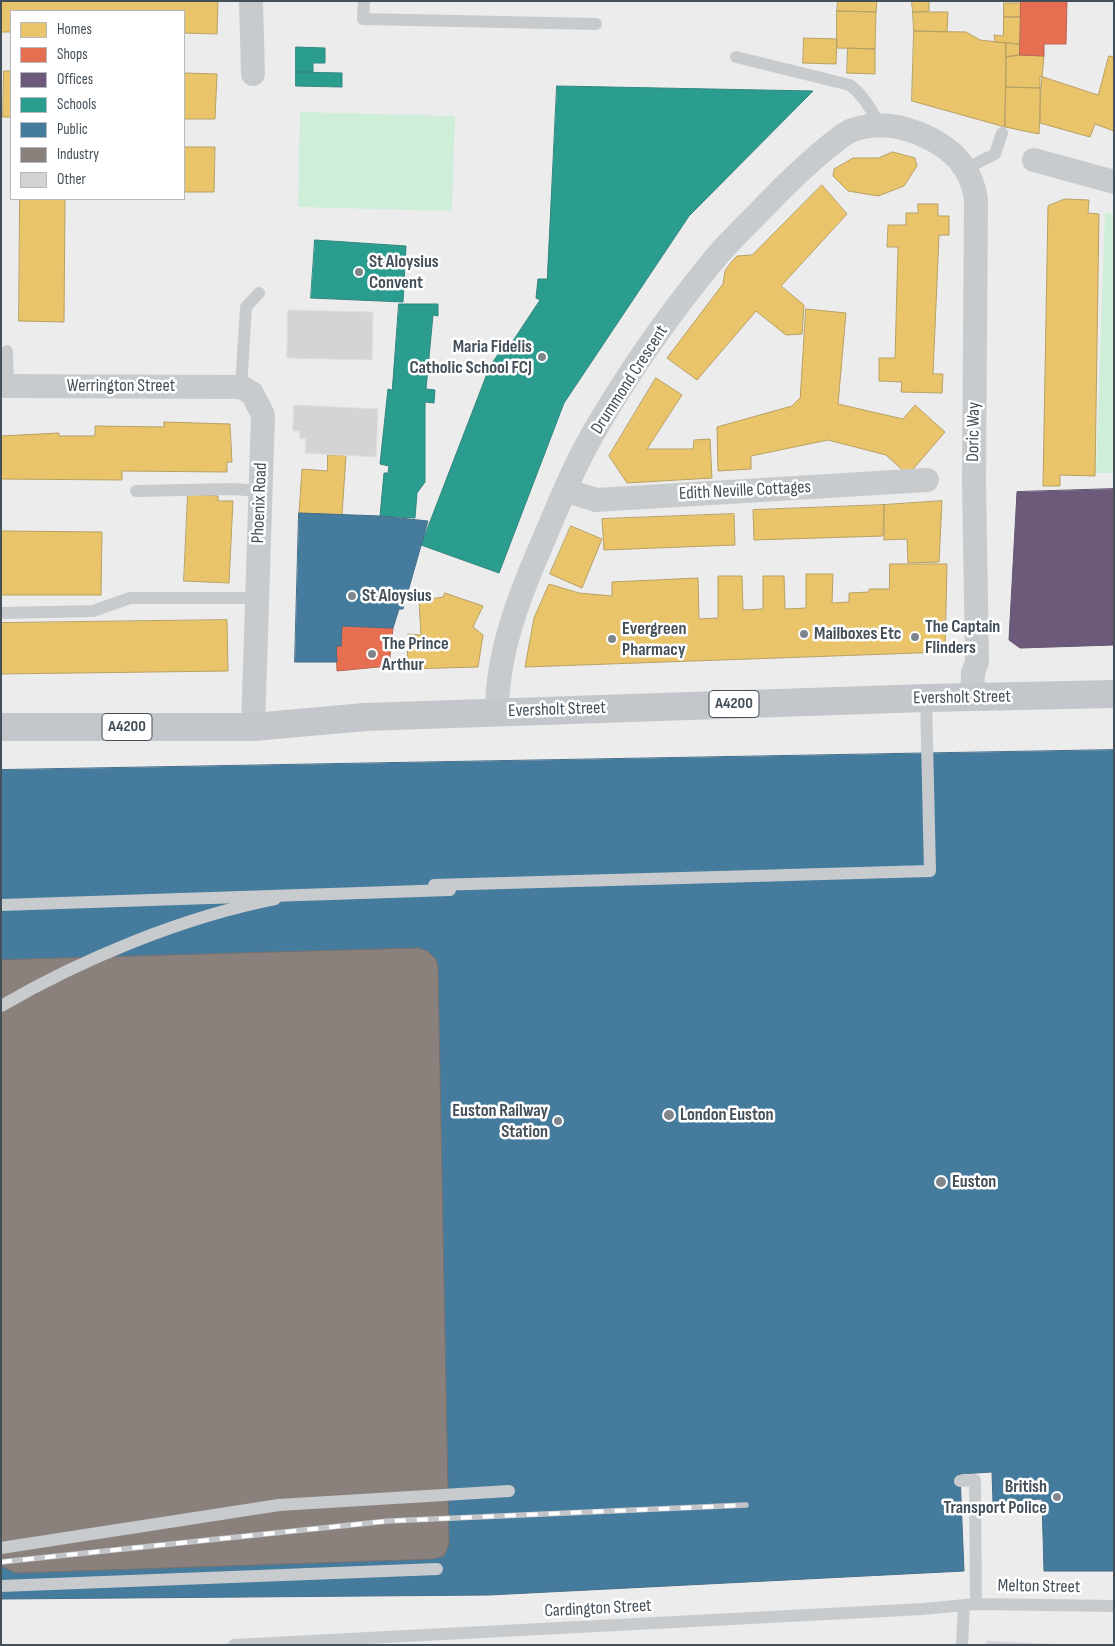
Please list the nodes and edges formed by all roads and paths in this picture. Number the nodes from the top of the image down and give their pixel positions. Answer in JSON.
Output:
{"nodes":[{"id":1,"x":251,"y":1,"type":"edge"},
{"id":2,"x":364,"y":1,"type":"edge"},
{"id":3,"x":596,"y":24,"type":"dead end"},
{"id":4,"x":736,"y":57,"type":"dead end"},
{"id":5,"x":253,"y":74,"type":"dead end"},
{"id":6,"x":878,"y":123,"type":"junction"},
{"id":7,"x":1002,"y":133,"type":"dead end"},
{"id":8,"x":1034,"y":160,"type":"dead end"},
{"id":9,"x":966,"y":168,"type":"junction"},
{"id":10,"x":1114,"y":182,"type":"edge"},
{"id":11,"x":259,"y":293,"type":"dead end"},
{"id":12,"x":8,"y":351,"type":"dead end"},
{"id":13,"x":4,"y":386,"type":"edge"},
{"id":14,"x":241,"y":387,"type":"junction"},
{"id":15,"x":927,"y":480,"type":"dead end"},
{"id":16,"x":565,"y":490,"type":"junction"},
{"id":17,"x":136,"y":491,"type":"dead end"},
{"id":18,"x":260,"y":491,"type":"junction"},
{"id":19,"x":257,"y":598,"type":"junction"},
{"id":20,"x":1,"y":613,"type":"edge"},
{"id":21,"x":1114,"y":694,"type":"edge"},
{"id":22,"x":934,"y":698,"type":"junction"},
{"id":23,"x":972,"y":698,"type":"junction"},
{"id":24,"x":497,"y":712,"type":"junction"},
{"id":25,"x":1,"y":727,"type":"edge"},
{"id":26,"x":253,"y":727,"type":"junction"},
{"id":27,"x":450,"y":890,"type":"dead end"},
{"id":28,"x":1,"y":905,"type":"edge"},
{"id":29,"x":1,"y":1006,"type":"edge"},
{"id":30,"x":960,"y":1481,"type":"dead end"},
{"id":31,"x":509,"y":1491,"type":"dead end"},
{"id":32,"x":1,"y":1548,"type":"edge"},
{"id":33,"x":437,"y":1569,"type":"dead end"},
{"id":34,"x":1,"y":1586,"type":"edge"},
{"id":35,"x":970,"y":1605,"type":"junction"},
{"id":36,"x":1114,"y":1606,"type":"edge"},
{"id":37,"x":234,"y":1645,"type":"edge"},
{"id":38,"x":962,"y":1645,"type":"edge"}],
"edges":[{"from":1,"to":5,"type":"street"},
{"from":2,"to":3,"type":"lane"},
{"from":4,"to":6,"type":"lane"},
{"from":6,"to":9,"type":"street"},
{"from":6,"to":16,"type":"street","name":"Drummond Crescent"},
{"from":7,"to":9,"type":"lane"},
{"from":8,"to":10,"type":"street"},
{"from":9,"to":23,"type":"street","name":"Doric Way"},
{"from":11,"to":14,"type":"lane"},
{"from":12,"to":13,"type":"lane"},
{"from":13,"to":14,"type":"street","name":"Werrington Street"},
{"from":14,"to":18,"type":"street","name":"Phoenix Road"},
{"from":15,"to":16,"type":"street","name":"Edith Neville Cottages"},
{"from":16,"to":24,"type":"street","name":"Drummond Crescent"},
{"from":17,"to":18,"type":"lane"},
{"from":18,"to":19,"type":"street","name":"Phoenix Road"},
{"from":19,"to":20,"type":"lane"},
{"from":19,"to":26,"type":"street","name":"Phoenix Road"},
{"from":21,"to":23,"type":"main road","name":"Eversholt Street","number":"A4200"},
{"from":22,"to":23,"type":"main road","name":"Eversholt Street","number":"A4200"},
{"from":22,"to":24,"type":"main road","name":"Eversholt Street","number":"A4200"},
{"from":22,"to":29,"type":"lane"},
{"from":24,"to":26,"type":"main road","name":"Eversholt Street","number":"A4200"},
{"from":25,"to":26,"type":"main road","name":"Eversholt Street","number":"A4200"},
{"from":27,"to":28,"type":"lane","bridge":true},
{"from":30,"to":35,"type":"lane"},
{"from":31,"to":32,"type":"lane"},
{"from":33,"to":34,"type":"lane"},
{"from":35,"to":36,"type":"lane","name":"Melton Street"},
{"from":35,"to":37,"type":"lane","name":"Cardington Street"},
{"from":35,"to":38,"type":"lane"}]}
